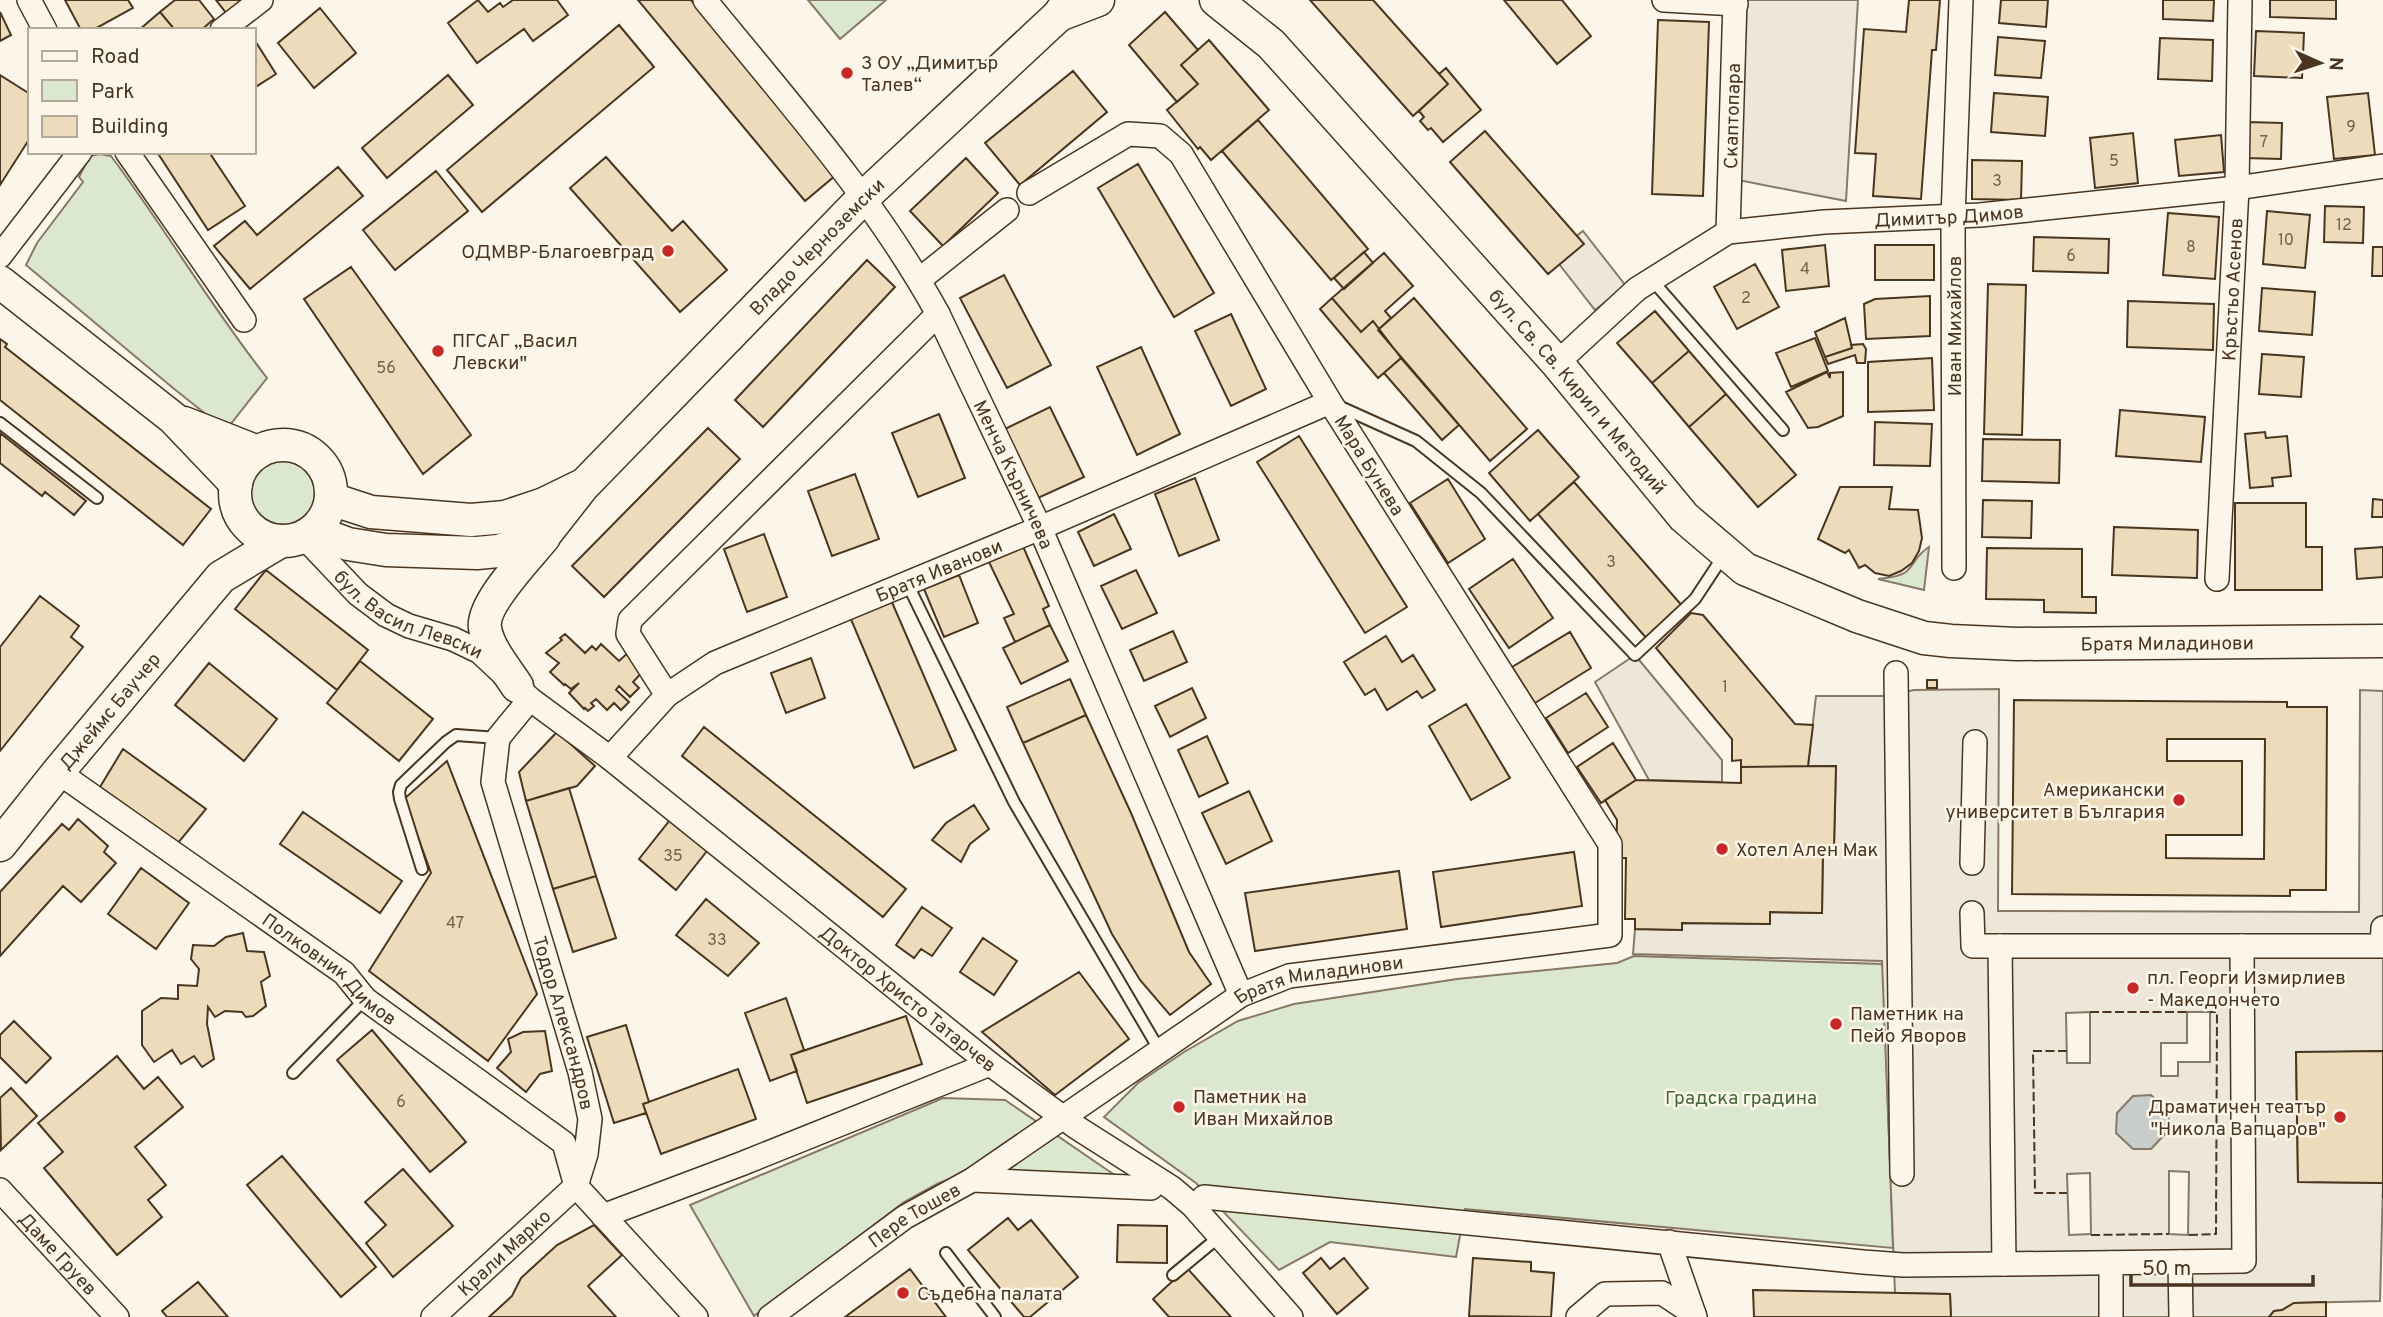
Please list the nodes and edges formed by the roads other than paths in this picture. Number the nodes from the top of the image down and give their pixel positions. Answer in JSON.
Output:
{"nodes":[{"id":1,"x":29,"y":0,"type":"edge"},
{"id":2,"x":261,"y":0,"type":"edge"},
{"id":3,"x":705,"y":0,"type":"edge"},
{"id":4,"x":1098,"y":0,"type":"edge"},
{"id":5,"x":1216,"y":0,"type":"edge"},
{"id":6,"x":1247,"y":0,"type":"edge"},
{"id":7,"x":1664,"y":0,"type":"edge"},
{"id":8,"x":1961,"y":0,"type":"edge"},
{"id":9,"x":2240,"y":0,"type":"edge"},
{"id":10,"x":1736,"y":2,"type":"edge"},
{"id":11,"x":1064,"y":8,"type":"edge"},
{"id":12,"x":45,"y":28,"type":"edge"},
{"id":13,"x":225,"y":28,"type":"edge"},
{"id":14,"x":1271,"y":44,"type":"junction"},
{"id":15,"x":78,"y":154,"type":"edge"},
{"id":16,"x":128,"y":154,"type":"edge"},
{"id":17,"x":2383,"y":166,"type":"edge"},
{"id":18,"x":2237,"y":188,"type":"junction"},
{"id":19,"x":1029,"y":193,"type":"dead end"},
{"id":20,"x":864,"y":197,"type":"junction"},
{"id":21,"x":1007,"y":210,"type":"dead end"},
{"id":22,"x":1953,"y":218,"type":"junction"},
{"id":23,"x":1728,"y":232,"type":"junction"},
{"id":24,"x":0,"y":256,"type":"edge"},
{"id":25,"x":919,"y":280,"type":"junction"},
{"id":26,"x":1652,"y":280,"type":"junction"},
{"id":27,"x":0,"y":282,"type":"edge"},
{"id":28,"x":938,"y":314,"type":"junction"},
{"id":29,"x":244,"y":320,"type":"dead end"},
{"id":30,"x":1557,"y":363,"type":"junction"},
{"id":31,"x":1330,"y":402,"type":"junction"},
{"id":32,"x":173,"y":418,"type":"junction"},
{"id":33,"x":0,"y":423,"type":"edge"},
{"id":34,"x":1783,"y":430,"type":"dead end"},
{"id":35,"x":258,"y":452,"type":"junction"},
{"id":36,"x":583,"y":486,"type":"junction"},
{"id":37,"x":97,"y":498,"type":"dead end"},
{"id":38,"x":238,"y":498,"type":"junction"},
{"id":39,"x":331,"y":499,"type":"junction"},
{"id":40,"x":1040,"y":527,"type":"junction"},
{"id":41,"x":547,"y":532,"type":"junction"},
{"id":42,"x":299,"y":536,"type":"junction"},
{"id":43,"x":1726,"y":552,"type":"junction"},
{"id":44,"x":1954,"y":568,"type":"dead end"},
{"id":45,"x":221,"y":577,"type":"junction"},
{"id":46,"x":2217,"y":579,"type":"dead end"},
{"id":47,"x":906,"y":582,"type":"junction"},
{"id":48,"x":1951,"y":641,"type":"joint"},
{"id":49,"x":2383,"y":643,"type":"edge"},
{"id":50,"x":1896,"y":673,"type":"dead end"},
{"id":51,"x":523,"y":692,"type":"junction"},
{"id":52,"x":667,"y":695,"type":"junction"},
{"id":53,"x":498,"y":738,"type":"junction"},
{"id":54,"x":1975,"y":742,"type":"dead end"},
{"id":55,"x":610,"y":758,"type":"junction"},
{"id":56,"x":58,"y":772,"type":"junction"},
{"id":57,"x":0,"y":845,"type":"edge"},
{"id":58,"x":1972,"y":863,"type":"dead end"},
{"id":59,"x":422,"y":869,"type":"dead end"},
{"id":60,"x":1972,"y":913,"type":"dead end"},
{"id":61,"x":2383,"y":928,"type":"edge"},
{"id":62,"x":1610,"y":935,"type":"joint"},
{"id":63,"x":2000,"y":946,"type":"junction"},
{"id":64,"x":2242,"y":946,"type":"junction"},
{"id":65,"x":1241,"y":995,"type":"junction"},
{"id":66,"x":365,"y":999,"type":"junction"},
{"id":67,"x":1160,"y":1051,"type":"junction"},
{"id":68,"x":990,"y":1064,"type":"junction"},
{"id":69,"x":293,"y":1073,"type":"dead end"},
{"id":70,"x":1063,"y":1117,"type":"junction"},
{"id":71,"x":1902,"y":1174,"type":"dead end"},
{"id":72,"x":972,"y":1180,"type":"junction"},
{"id":73,"x":576,"y":1186,"type":"junction"},
{"id":74,"x":1151,"y":1188,"type":"dead end"},
{"id":75,"x":0,"y":1190,"type":"edge"},
{"id":76,"x":1205,"y":1215,"type":"junction"},
{"id":77,"x":603,"y":1216,"type":"junction"},
{"id":78,"x":1669,"y":1242,"type":"junction"},
{"id":79,"x":946,"y":1253,"type":"dead end"},
{"id":80,"x":2180,"y":1262,"type":"junction"},
{"id":81,"x":2111,"y":1263,"type":"junction"},
{"id":82,"x":2004,"y":1264,"type":"junction"},
{"id":83,"x":1173,"y":1275,"type":"dead end"},
{"id":84,"x":1695,"y":1316,"type":"edge"},
{"id":85,"x":117,"y":1317,"type":"edge"},
{"id":86,"x":433,"y":1317,"type":"edge"},
{"id":87,"x":696,"y":1317,"type":"edge"},
{"id":88,"x":769,"y":1317,"type":"edge"},
{"id":89,"x":995,"y":1317,"type":"edge"},
{"id":90,"x":1291,"y":1317,"type":"edge"},
{"id":91,"x":1577,"y":1317,"type":"edge"},
{"id":92,"x":2111,"y":1317,"type":"edge"},
{"id":93,"x":2181,"y":1317,"type":"edge"}],
"edges":[{"from":1,"to":12,"type":"street"},
{"from":2,"to":13,"type":"street"},
{"from":3,"to":20,"type":"street","name":"Менча Кърничева"},
{"from":4,"to":11,"type":"street","name":"Владо Черноземски"},
{"from":5,"to":14,"type":"street","name":"бул. Св. Св. Кирил и Методий"},
{"from":6,"to":14,"type":"street","name":"бул. Св. Св. Кирил и Методий"},
{"from":7,"to":10,"type":"street"},
{"from":8,"to":22,"type":"street","name":"Иван Михайлов"},
{"from":9,"to":18,"type":"street","name":"Кръстьо Асенов"},
{"from":10,"to":23,"type":"street","name":"Скаптопара"},
{"from":11,"to":20,"type":"street","name":"Владо Черноземски"},
{"from":14,"to":30,"type":"street","name":"бул. Св. Св. Кирил и Методий"},
{"from":15,"to":24,"type":"street"},
{"from":16,"to":29,"type":"street"},
{"from":17,"to":18,"type":"street","name":"Димитър Димов"},
{"from":18,"to":22,"type":"street","name":"Димитър Димов"},
{"from":18,"to":46,"type":"street","name":"Кръстьо Асенов"},
{"from":19,"to":31,"type":"street","name":"Мара Бунева"},
{"from":20,"to":25,"type":"street","name":"Менча Кърничева"},
{"from":20,"to":36,"type":"street","name":"Владо Черноземски"},
{"from":21,"to":25,"type":"street"},
{"from":22,"to":23,"type":"street","name":"Димитър Димов"},
{"from":22,"to":44,"type":"street","name":"Иван Михайлов"},
{"from":23,"to":26,"type":"street","name":"Димитър Димов"},
{"from":25,"to":28,"type":"street","name":"Менча Кърничева"},
{"from":26,"to":30,"type":"street","name":"Димитър Димов"},
{"from":26,"to":34,"type":"lane"},
{"from":27,"to":32,"type":"street"},
{"from":28,"to":40,"type":"street","name":"Менча Кърничева"},
{"from":28,"to":52,"type":"street"},
{"from":30,"to":43,"type":"street","name":"бул. Св. Св. Кирил и Методий"},
{"from":31,"to":40,"type":"street","name":"Братя Иванови"},
{"from":31,"to":43,"type":"lane"},
{"from":31,"to":62,"type":"street","name":"Мара Бунева"},
{"from":32,"to":35,"type":"street"},
{"from":32,"to":38,"type":"street"},
{"from":33,"to":37,"type":"lane"},
{"from":35,"to":38,"type":"street"},
{"from":35,"to":39,"type":"street"},
{"from":36,"to":39,"type":"street"},
{"from":36,"to":41,"type":"street"},
{"from":38,"to":42,"type":"street"},
{"from":38,"to":45,"type":"street"},
{"from":39,"to":42,"type":"street"},
{"from":40,"to":47,"type":"street","name":"Братя Иванови"},
{"from":40,"to":65,"type":"street","name":"Менча Кърничева"},
{"from":41,"to":42,"type":"street"},
{"from":41,"to":51,"type":"street"},
{"from":42,"to":45,"type":"street"},
{"from":42,"to":51,"type":"street","name":"бул. Васил Левски"},
{"from":43,"to":48,"type":"street","name":"бул. Св. Св. Кирил и Методий"},
{"from":45,"to":56,"type":"street","name":"Джеймс Баучер"},
{"from":47,"to":52,"type":"street","name":"Братя Иванови"},
{"from":47,"to":67,"type":"lane"},
{"from":48,"to":49,"type":"street","name":"Братя Миладинови"},
{"from":50,"to":71,"type":"street"},
{"from":51,"to":53,"type":"street"},
{"from":51,"to":55,"type":"street","name":"Доктор Христо Татарчев"},
{"from":52,"to":55,"type":"street","name":"Братя Иванови"},
{"from":53,"to":59,"type":"lane"},
{"from":53,"to":73,"type":"street","name":"Тодор Александров"},
{"from":54,"to":58,"type":"street"},
{"from":55,"to":68,"type":"street","name":"Доктор Христо Татарчев"},
{"from":56,"to":57,"type":"street","name":"Джеймс Баучер"},
{"from":56,"to":66,"type":"street","name":"Полковник Димов"},
{"from":60,"to":63,"type":"street"},
{"from":61,"to":64,"type":"street"},
{"from":62,"to":65,"type":"street","name":"Братя Миладинови"},
{"from":63,"to":64,"type":"street"},
{"from":63,"to":82,"type":"street"},
{"from":64,"to":80,"type":"street"},
{"from":65,"to":67,"type":"street","name":"Братя Миладинови"},
{"from":66,"to":69,"type":"lane"},
{"from":66,"to":73,"type":"street","name":"Полковник Димов"},
{"from":67,"to":70,"type":"street","name":"Братя Миладинови"},
{"from":68,"to":70,"type":"street","name":"Доктор Христо Татарчев"},
{"from":68,"to":77,"type":"street"},
{"from":70,"to":72,"type":"street","name":"Пере Тошев"},
{"from":70,"to":76,"type":"street","name":"Доктор Христо Татарчев"},
{"from":72,"to":74,"type":"street"},
{"from":72,"to":88,"type":"street","name":"Пере Тошев"},
{"from":73,"to":77,"type":"street"},
{"from":73,"to":86,"type":"street","name":"Крали Марко"},
{"from":75,"to":85,"type":"street","name":"Даме Груев"},
{"from":76,"to":78,"type":"street"},
{"from":76,"to":83,"type":"lane"},
{"from":76,"to":90,"type":"street","name":"Доктор Христо Татарчев"},
{"from":77,"to":87,"type":"street"},
{"from":78,"to":82,"type":"street"},
{"from":78,"to":84,"type":"street"},
{"from":79,"to":89,"type":"lane"},
{"from":80,"to":81,"type":"street"},
{"from":80,"to":93,"type":"street"},
{"from":81,"to":82,"type":"street"},
{"from":81,"to":92,"type":"street"},
{"from":84,"to":91,"type":"street"}]}
